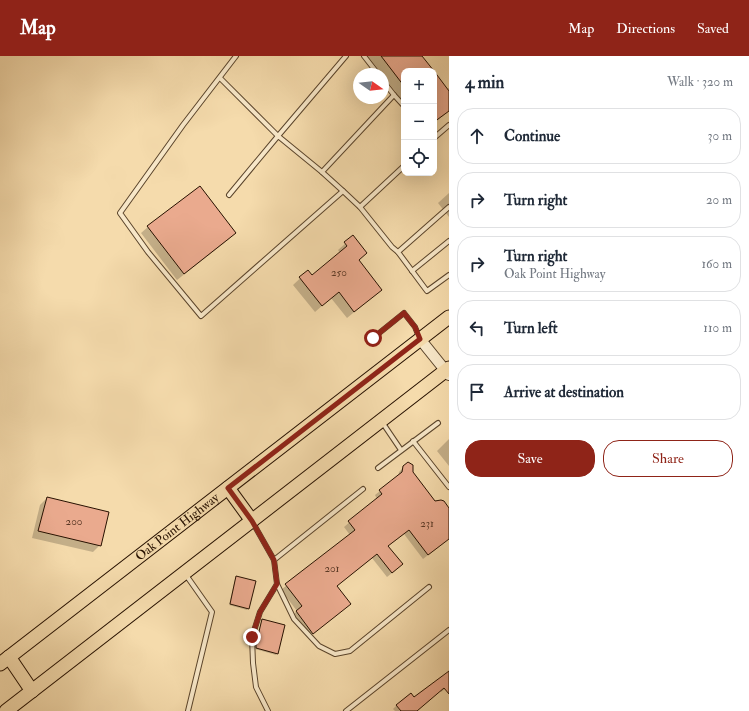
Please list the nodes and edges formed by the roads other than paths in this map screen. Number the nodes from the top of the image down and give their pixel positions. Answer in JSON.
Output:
{"nodes":[{"id":1,"x":236,"y":56,"type":"edge"},
{"id":2,"x":346,"y":56,"type":"edge"},
{"id":3,"x":364,"y":56,"type":"edge"},
{"id":4,"x":373,"y":68,"type":"edge"},
{"id":5,"x":220,"y":78,"type":"junction"},
{"id":6,"x":389,"y":89,"type":"edge"},
{"id":7,"x":394,"y":95,"type":"junction"},
{"id":8,"x":402,"y":104,"type":"edge"},
{"id":9,"x":449,"y":125,"type":"edge"},
{"id":10,"x":437,"y":135,"type":"edge"},
{"id":11,"x":278,"y":136,"type":"junction"},
{"id":12,"x":401,"y":169,"type":"edge"},
{"id":13,"x":322,"y":172,"type":"junction"},
{"id":14,"x":343,"y":191,"type":"junction"},
{"id":15,"x":229,"y":195,"type":"dead end"},
{"id":16,"x":360,"y":207,"type":"junction"},
{"id":17,"x":449,"y":207,"type":"edge"},
{"id":18,"x":449,"y":241,"type":"edge"},
{"id":19,"x":398,"y":252,"type":"junction"},
{"id":20,"x":412,"y":271,"type":"junction"},
{"id":21,"x":449,"y":275,"type":"edge"},
{"id":22,"x":449,"y":317,"type":"edge"},
{"id":23,"x":373,"y":338,"type":"dead end"},
{"id":24,"x":420,"y":339,"type":"junction"},
{"id":25,"x":448,"y":371,"type":"edge"},
{"id":26,"x":381,"y":420,"type":"junction"},
{"id":27,"x":438,"y":423,"type":"dead end"},
{"id":28,"x":413,"y":441,"type":"junction"},
{"id":29,"x":401,"y":450,"type":"junction"},
{"id":30,"x":378,"y":468,"type":"dead end"},
{"id":31,"x":449,"y":487,"type":"edge"},
{"id":32,"x":228,"y":488,"type":"junction"},
{"id":33,"x":363,"y":489,"type":"dead end"},
{"id":34,"x":252,"y":521,"type":"junction"},
{"id":35,"x":274,"y":560,"type":"junction"},
{"id":36,"x":185,"y":572,"type":"junction"},
{"id":37,"x":277,"y":584,"type":"junction"},
{"id":38,"x":429,"y":587,"type":"dead end"},
{"id":39,"x":449,"y":630,"type":"edge"},
{"id":40,"x":4,"y":661,"type":"edge"},
{"id":41,"x":32,"y":691,"type":"junction"},
{"id":42,"x":6,"y":711,"type":"edge"},
{"id":43,"x":188,"y":711,"type":"edge"},
{"id":44,"x":268,"y":711,"type":"edge"},
{"id":45,"x":346,"y":711,"type":"edge"}],
"edges":[{"from":1,"to":5,"type":"lane"},
{"from":2,"to":11,"type":"lane"},
{"from":3,"to":4,"type":"lane"},
{"from":5,"to":11,"type":"lane"},
{"from":5,"to":14,"type":"lane"},
{"from":6,"to":7,"type":"lane"},
{"from":7,"to":8,"type":"lane"},
{"from":7,"to":13,"type":"lane"},
{"from":9,"to":10,"type":"lane"},
{"from":11,"to":13,"type":"lane"},
{"from":11,"to":15,"type":"lane"},
{"from":12,"to":16,"type":"lane"},
{"from":13,"to":14,"type":"lane"},
{"from":14,"to":16,"type":"lane"},
{"from":16,"to":19,"type":"lane"},
{"from":17,"to":19,"type":"lane"},
{"from":18,"to":20,"type":"lane"},
{"from":19,"to":20,"type":"lane"},
{"from":20,"to":21,"type":"lane"},
{"from":22,"to":24,"type":"main road","name":"Oak Point Highway"},
{"from":23,"to":24,"type":"lane"},
{"from":24,"to":25,"type":"street"},
{"from":24,"to":32,"type":"main road","name":"Oak Point Highway"},
{"from":25,"to":26,"type":"main road"},
{"from":26,"to":29,"type":"lane"},
{"from":26,"to":34,"type":"main road"},
{"from":27,"to":28,"type":"lane"},
{"from":28,"to":29,"type":"lane"},
{"from":28,"to":31,"type":"lane"},
{"from":29,"to":30,"type":"lane"},
{"from":32,"to":34,"type":"main road"},
{"from":32,"to":40,"type":"main road","name":"Oak Point Highway"},
{"from":33,"to":35,"type":"lane"},
{"from":34,"to":35,"type":"lane"},
{"from":34,"to":36,"type":"main road"},
{"from":35,"to":37,"type":"lane"},
{"from":36,"to":41,"type":"main road"},
{"from":36,"to":43,"type":"lane"},
{"from":37,"to":38,"type":"lane"},
{"from":37,"to":44,"type":"lane"},
{"from":39,"to":45,"type":"lane"},
{"from":40,"to":41,"type":"main road"},
{"from":41,"to":42,"type":"main road"}]}
